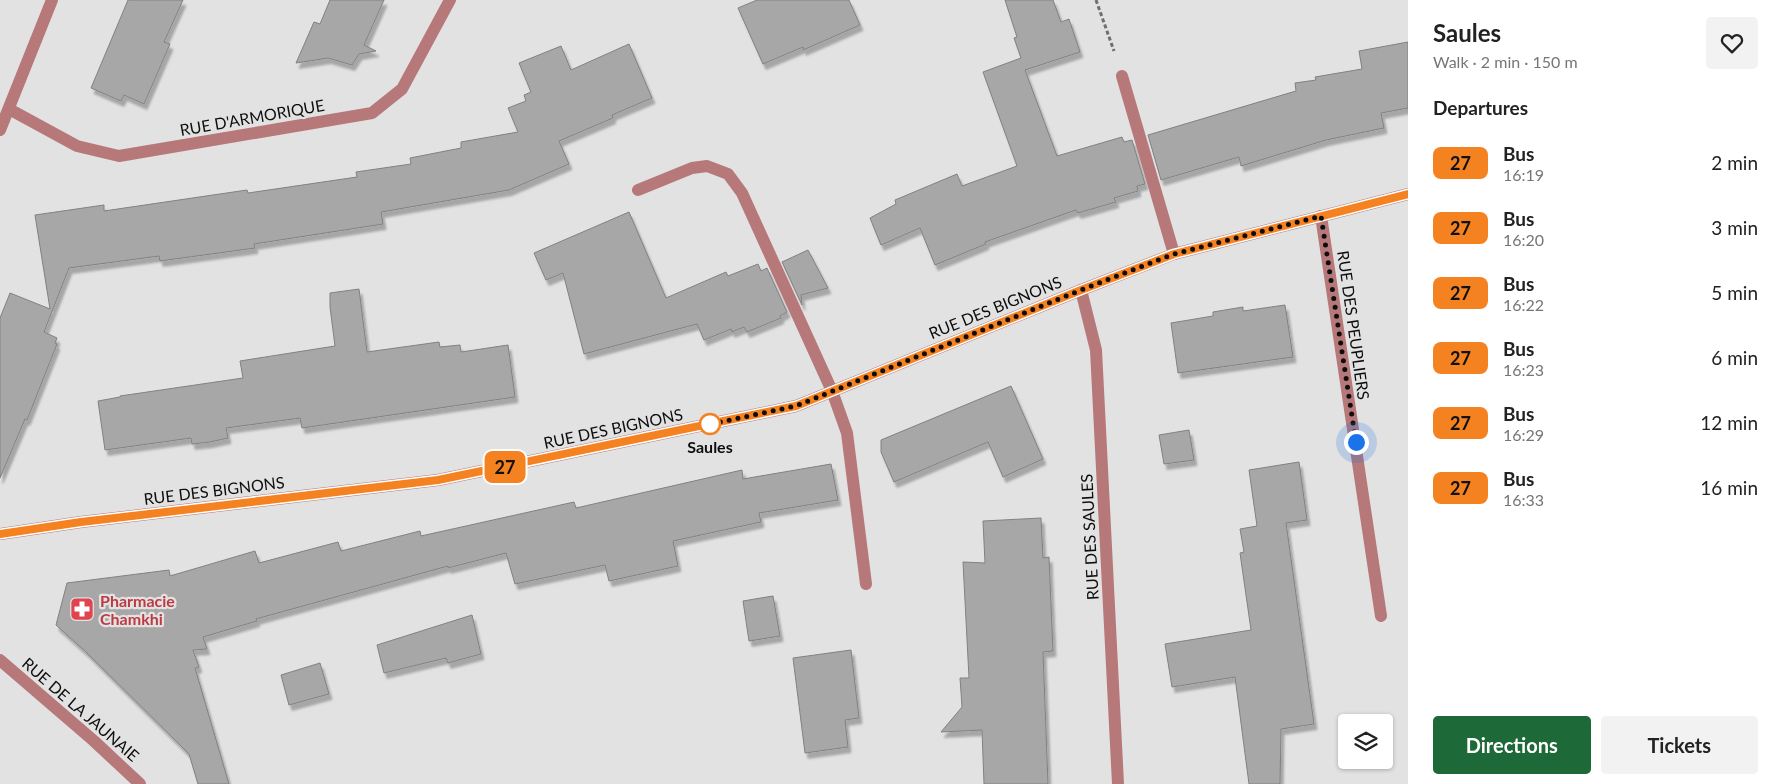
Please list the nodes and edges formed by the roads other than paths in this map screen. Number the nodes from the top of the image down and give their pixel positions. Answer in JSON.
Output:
{"nodes":[{"id":1,"x":52,"y":0,"type":"edge"},
{"id":2,"x":450,"y":0,"type":"edge"},
{"id":3,"x":1122,"y":76,"type":"road end"},
{"id":4,"x":9,"y":109,"type":"junction"},
{"id":5,"x":0,"y":130,"type":"edge"},
{"id":6,"x":638,"y":190,"type":"dead end"},
{"id":7,"x":1408,"y":194,"type":"edge"},
{"id":8,"x":1321,"y":216,"type":"junction"},
{"id":9,"x":1174,"y":254,"type":"junction"},
{"id":10,"x":1081,"y":290,"type":"junction"},
{"id":11,"x":832,"y":391,"type":"junction"},
{"id":12,"x":0,"y":534,"type":"edge"},
{"id":13,"x":866,"y":584,"type":"dead end"},
{"id":14,"x":1382,"y":616,"type":"dead end"},
{"id":15,"x":0,"y":660,"type":"edge"},
{"id":16,"x":140,"y":784,"type":"edge"},
{"id":17,"x":1118,"y":784,"type":"edge"}],
"edges":[{"from":1,"to":4,"type":"street"},
{"from":2,"to":4,"type":"street","name":"RUE D'ARMORIQUE"},
{"from":3,"to":9,"type":"street"},
{"from":4,"to":5,"type":"street"},
{"from":6,"to":11,"type":"street"},
{"from":7,"to":8,"type":"street","name":"RUE DES BIGNONS"},
{"from":8,"to":9,"type":"street","name":"RUE DES BIGNONS"},
{"from":8,"to":14,"type":"street","name":"RUE DES PEUPLIERS"},
{"from":9,"to":10,"type":"street","name":"RUE DES BIGNONS"},
{"from":10,"to":11,"type":"street","name":"RUE DES BIGNONS"},
{"from":10,"to":17,"type":"street","name":"RUE DES SAULES"},
{"from":11,"to":12,"type":"street","name":"RUE DES BIGNONS"},
{"from":11,"to":13,"type":"street"},
{"from":15,"to":16,"type":"street","name":"RUE DE LA JAUNAIE"}]}
